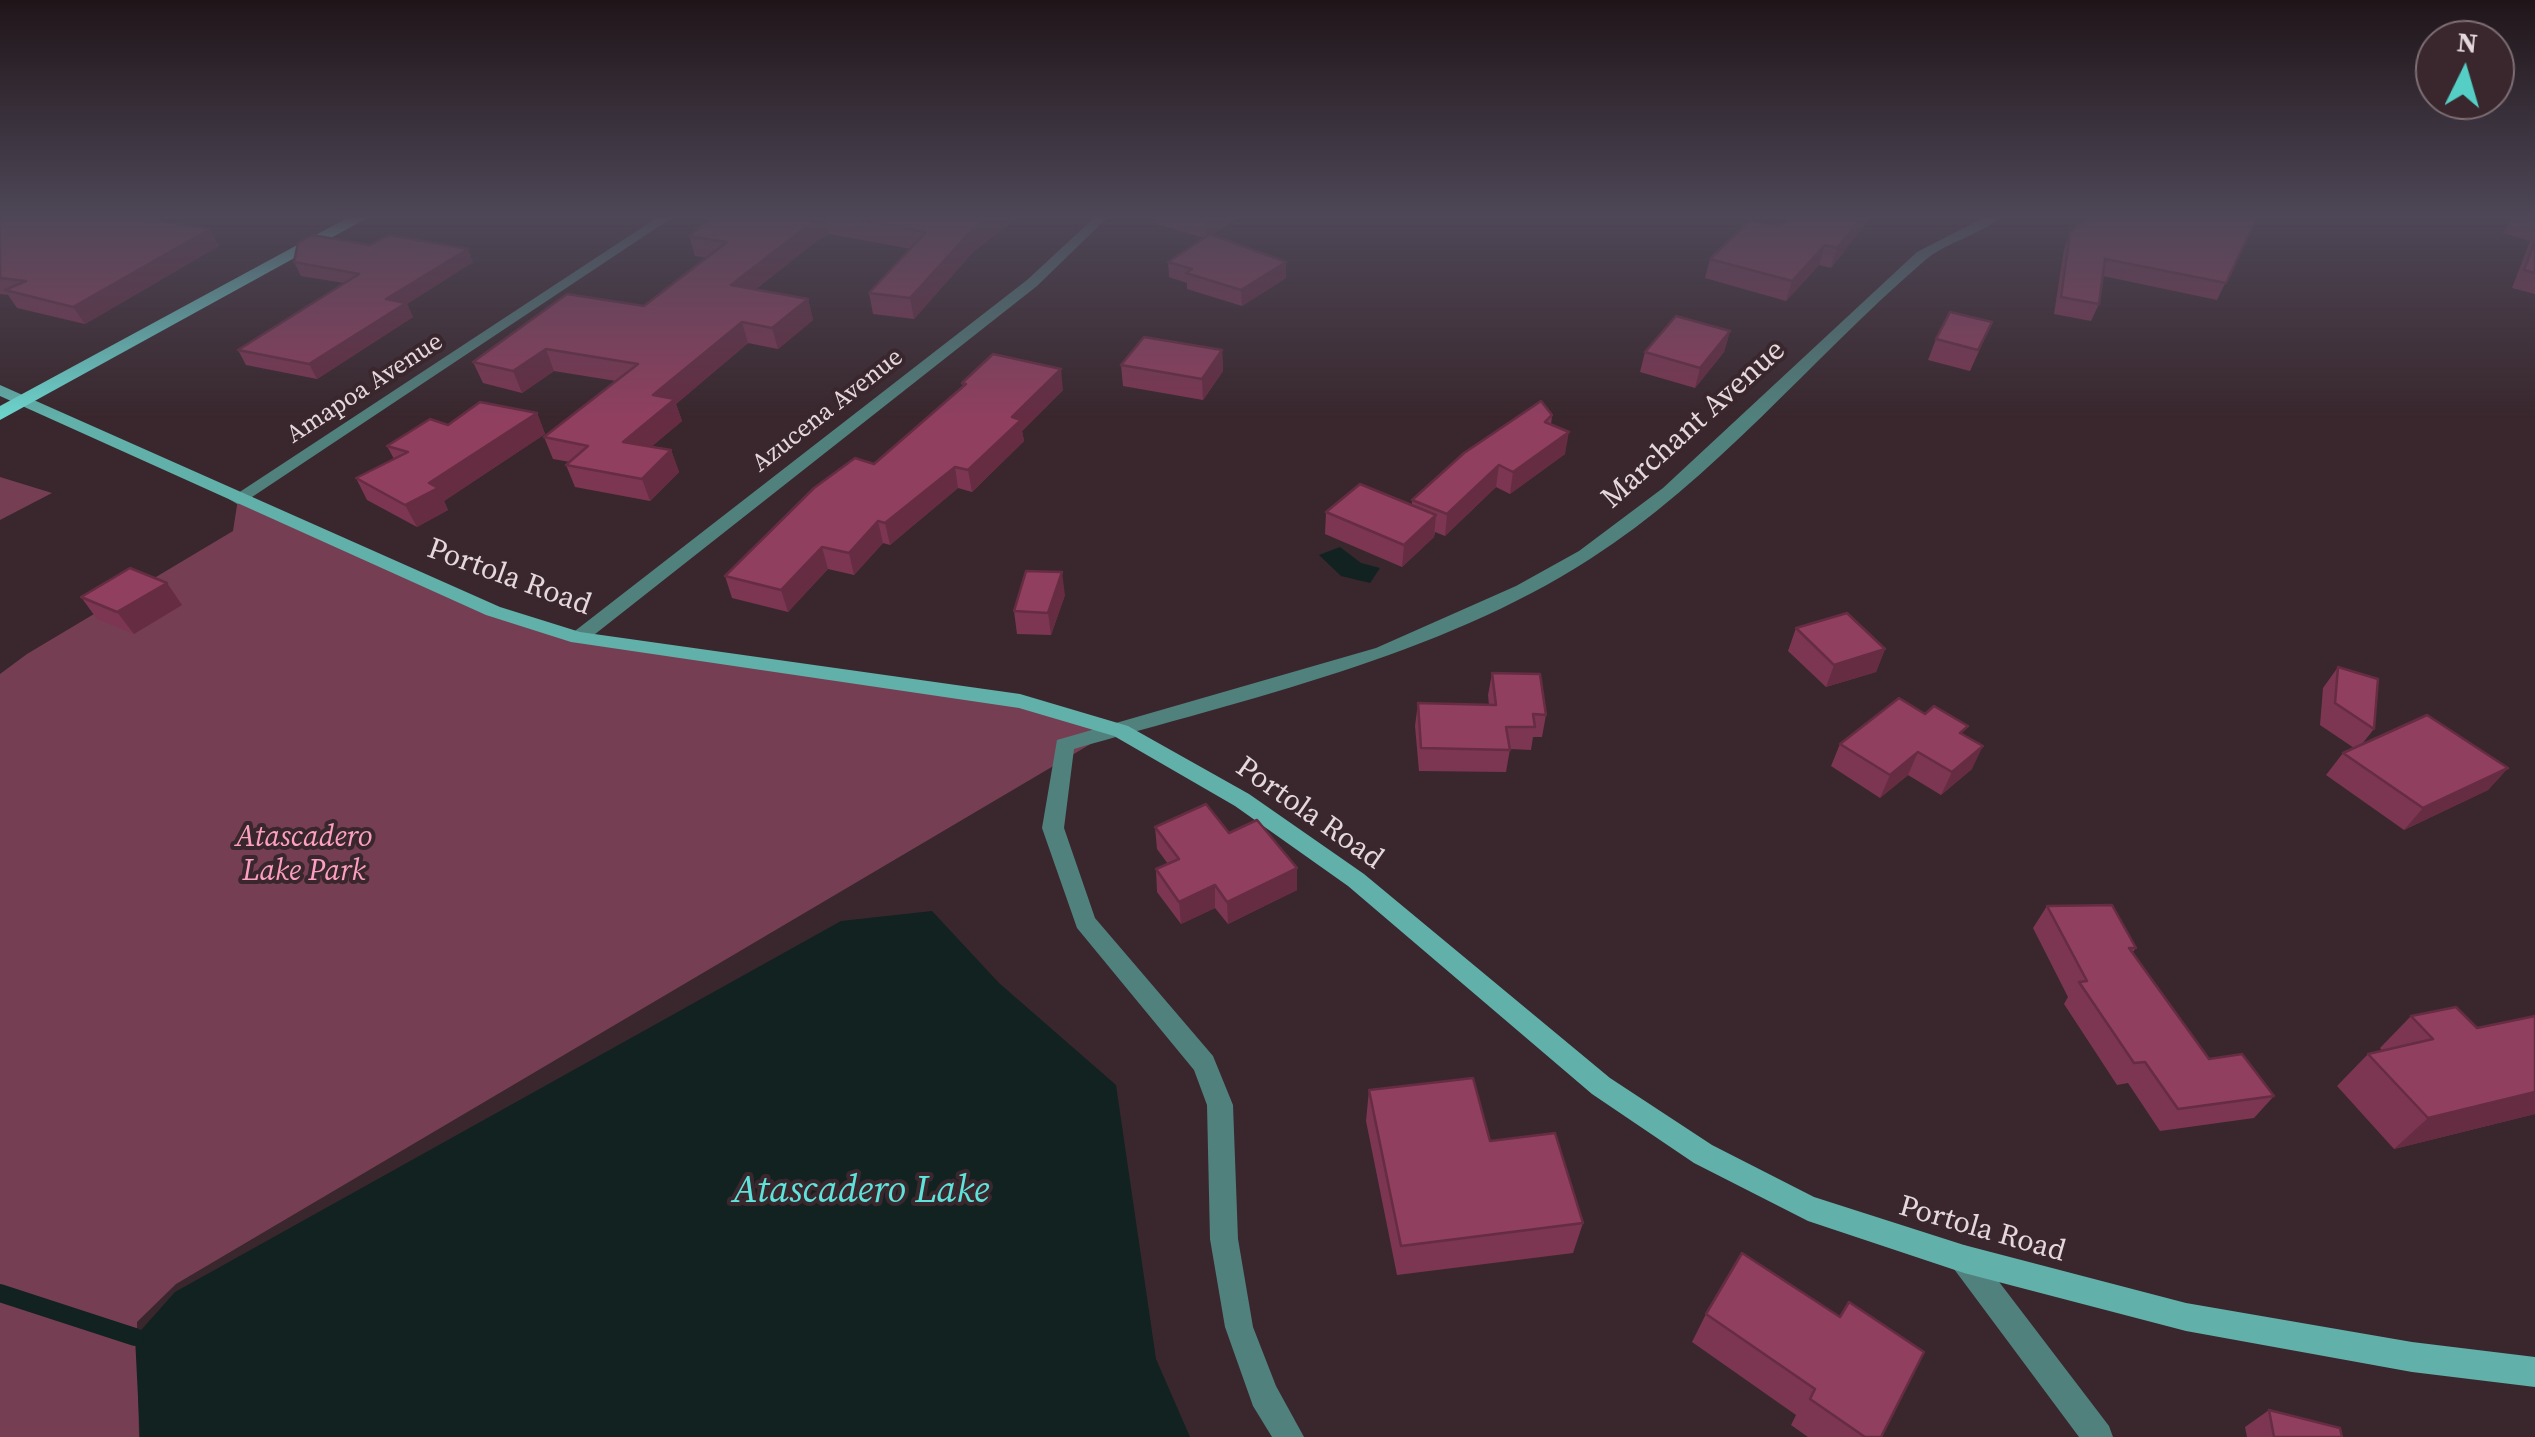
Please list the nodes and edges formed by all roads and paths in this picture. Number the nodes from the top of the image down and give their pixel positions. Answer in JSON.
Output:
{"nodes":[{"id":1,"x":239,"y":284,"type":"edge"},
{"id":2,"x":565,"y":284,"type":"edge"},
{"id":3,"x":1031,"y":284,"type":"edge"},
{"id":4,"x":1887,"y":284,"type":"edge"},
{"id":5,"x":0,"y":390,"type":"edge"},
{"id":6,"x":25,"y":402,"type":"junction"},
{"id":7,"x":0,"y":414,"type":"edge"},
{"id":8,"x":237,"y":499,"type":"junction"},
{"id":9,"x":578,"y":638,"type":"junction"},
{"id":10,"x":1121,"y":732,"type":"junction"},
{"id":11,"x":1964,"y":1259,"type":"junction"},
{"id":12,"x":2535,"y":1372,"type":"edge"},
{"id":13,"x":1289,"y":1437,"type":"edge"},
{"id":14,"x":2098,"y":1437,"type":"edge"}],
"edges":[{"from":1,"to":6,"type":"main road"},
{"from":2,"to":8,"type":"street","name":"Amapoa Avenue"},
{"from":3,"to":9,"type":"street","name":"Azucena Avenue"},
{"from":4,"to":10,"type":"street","name":"Marchant Avenue"},
{"from":5,"to":6,"type":"street","name":"Portola Road"},
{"from":6,"to":7,"type":"main road"},
{"from":6,"to":8,"type":"street","name":"Portola Road"},
{"from":8,"to":9,"type":"street","name":"Portola Road"},
{"from":9,"to":10,"type":"street","name":"Portola Road"},
{"from":10,"to":11,"type":"street","name":"Portola Road"},
{"from":10,"to":13,"type":"street","name":"Marchant Avenue"},
{"from":11,"to":12,"type":"street","name":"Portola Road"},
{"from":11,"to":14,"type":"street"}]}
